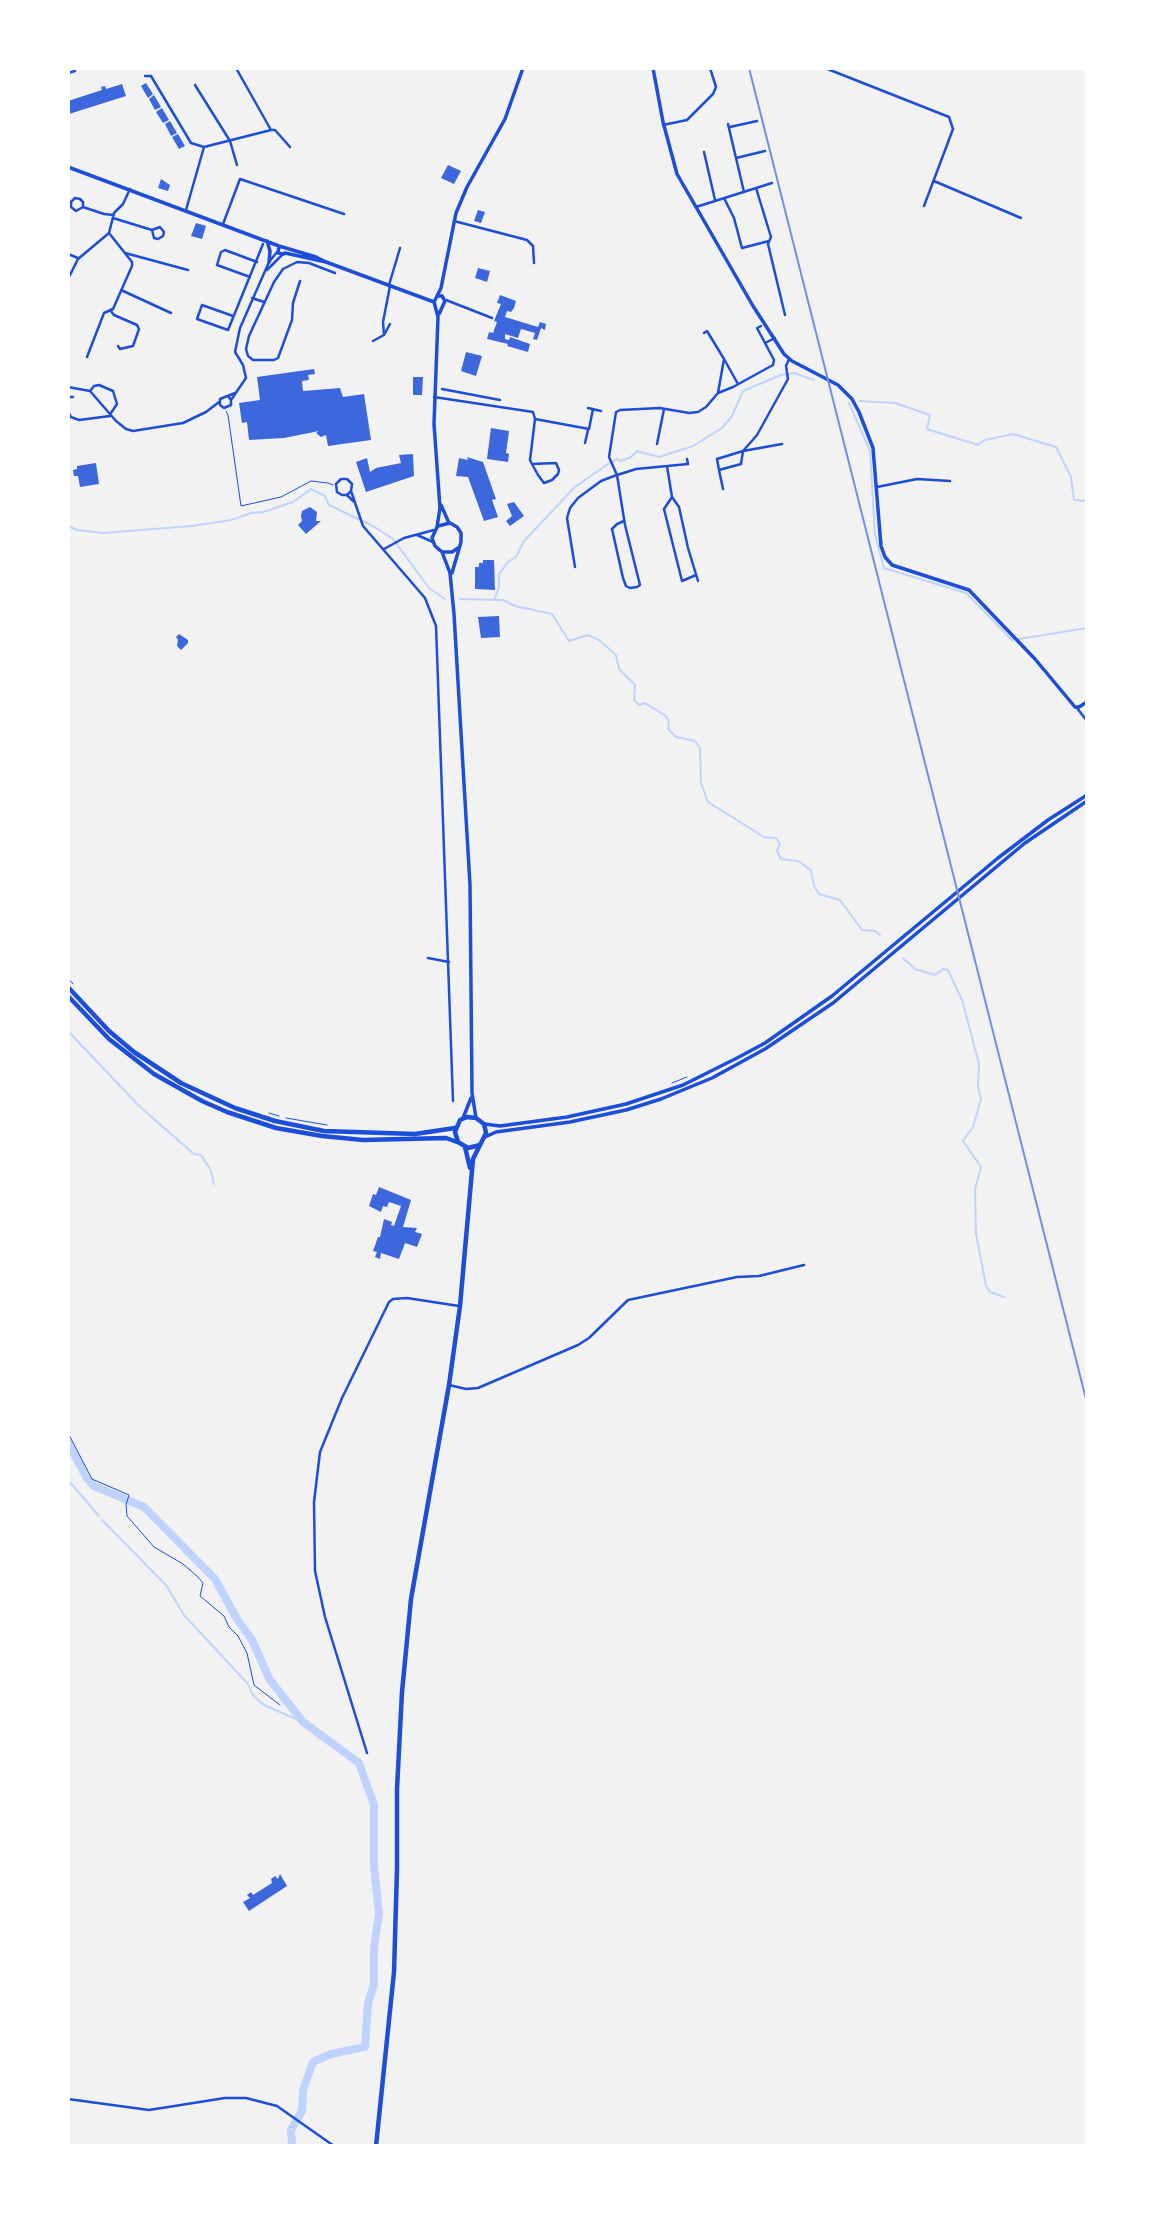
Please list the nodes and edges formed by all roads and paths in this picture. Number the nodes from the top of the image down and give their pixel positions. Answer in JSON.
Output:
{"nodes":[{"id":1,"x":236,"y":68,"type":"edge"},
{"id":2,"x":523,"y":68,"type":"edge"},
{"id":3,"x":653,"y":68,"type":"edge"},
{"id":4,"x":710,"y":68,"type":"edge"},
{"id":5,"x":825,"y":68,"type":"edge"},
{"id":6,"x":75,"y":71,"type":"dead end"},
{"id":7,"x":68,"y":73,"type":"edge"},
{"id":8,"x":145,"y":76,"type":"dead end"},
{"id":9,"x":195,"y":85,"type":"dead end"},
{"id":10,"x":757,"y":121,"type":"dead end"},
{"id":11,"x":663,"y":125,"type":"junction"},
{"id":12,"x":271,"y":130,"type":"junction"},
{"id":13,"x":230,"y":141,"type":"junction"},
{"id":14,"x":204,"y":147,"type":"junction"},
{"id":15,"x":290,"y":147,"type":"dead end"},
{"id":16,"x":765,"y":151,"type":"dead end"},
{"id":17,"x":704,"y":152,"type":"dead end"},
{"id":18,"x":736,"y":158,"type":"junction"},
{"id":19,"x":237,"y":165,"type":"dead end"},
{"id":20,"x":68,"y":167,"type":"edge"},
{"id":21,"x":933,"y":181,"type":"junction"},
{"id":22,"x":772,"y":183,"type":"dead end"},
{"id":23,"x":756,"y":188,"type":"junction"},
{"id":24,"x":130,"y":190,"type":"junction"},
{"id":25,"x":744,"y":192,"type":"junction"},
{"id":26,"x":724,"y":198,"type":"junction"},
{"id":27,"x":715,"y":200,"type":"junction"},
{"id":28,"x":924,"y":206,"type":"dead end"},
{"id":29,"x":83,"y":207,"type":"dead end"},
{"id":30,"x":696,"y":207,"type":"junction"},
{"id":31,"x":187,"y":210,"type":"junction"},
{"id":32,"x":344,"y":214,"type":"dead end"},
{"id":33,"x":113,"y":217,"type":"junction"},
{"id":34,"x":1021,"y":218,"type":"dead end"},
{"id":35,"x":453,"y":221,"type":"junction"},
{"id":36,"x":223,"y":224,"type":"junction"},
{"id":37,"x":152,"y":230,"type":"dead end"},
{"id":38,"x":109,"y":233,"type":"junction"},
{"id":39,"x":769,"y":241,"type":"junction"},
{"id":40,"x":266,"y":242,"type":"junction"},
{"id":41,"x":400,"y":248,"type":"dead end"},
{"id":42,"x":281,"y":251,"type":"junction"},
{"id":43,"x":125,"y":253,"type":"junction"},
{"id":44,"x":68,"y":254,"type":"edge"},
{"id":45,"x":78,"y":258,"type":"junction"},
{"id":46,"x":257,"y":261,"type":"junction"},
{"id":47,"x":268,"y":262,"type":"junction"},
{"id":48,"x":534,"y":263,"type":"dead end"},
{"id":49,"x":188,"y":270,"type":"dead end"},
{"id":50,"x":266,"y":271,"type":"junction"},
{"id":51,"x":335,"y":273,"type":"dead end"},
{"id":52,"x":250,"y":277,"type":"junction"},
{"id":53,"x":68,"y":279,"type":"edge"},
{"id":54,"x":300,"y":281,"type":"dead end"},
{"id":55,"x":390,"y":285,"type":"junction"},
{"id":56,"x":121,"y":290,"type":"junction"},
{"id":57,"x":252,"y":298,"type":"junction"},
{"id":58,"x":240,"y":299,"type":"junction"},
{"id":59,"x":439,"y":301,"type":"junction"},
{"id":60,"x":264,"y":302,"type":"junction"},
{"id":61,"x":250,"y":303,"type":"junction"},
{"id":62,"x":454,"y":303,"type":"junction"},
{"id":63,"x":110,"y":310,"type":"junction"},
{"id":64,"x":171,"y":313,"type":"dead end"},
{"id":65,"x":785,"y":315,"type":"dead end"},
{"id":66,"x":233,"y":316,"type":"junction"},
{"id":67,"x":492,"y":318,"type":"dead end"},
{"id":68,"x":390,"y":324,"type":"dead end"},
{"id":69,"x":761,"y":326,"type":"dead end"},
{"id":70,"x":704,"y":333,"type":"dead end"},
{"id":71,"x":384,"y":335,"type":"junction"},
{"id":72,"x":775,"y":338,"type":"junction"},
{"id":73,"x":373,"y":341,"type":"dead end"},
{"id":74,"x":765,"y":343,"type":"junction"},
{"id":75,"x":118,"y":346,"type":"dead end"},
{"id":76,"x":87,"y":358,"type":"dead end"},
{"id":77,"x":724,"y":359,"type":"junction"},
{"id":78,"x":789,"y":359,"type":"junction"},
{"id":79,"x":738,"y":384,"type":"junction"},
{"id":80,"x":68,"y":387,"type":"edge"},
{"id":81,"x":442,"y":389,"type":"dead end"},
{"id":82,"x":90,"y":390,"type":"junction"},
{"id":83,"x":235,"y":393,"type":"junction"},
{"id":84,"x":718,"y":393,"type":"junction"},
{"id":85,"x":228,"y":396,"type":"junction"},
{"id":86,"x":479,"y":396,"type":"junction"},
{"id":87,"x":434,"y":397,"type":"junction"},
{"id":88,"x":231,"y":400,"type":"junction"},
{"id":89,"x":500,"y":400,"type":"dead end"},
{"id":90,"x":219,"y":402,"type":"junction"},
{"id":91,"x":478,"y":404,"type":"junction"},
{"id":92,"x":213,"y":408,"type":"junction"},
{"id":93,"x":223,"y":408,"type":"junction"},
{"id":94,"x":588,"y":408,"type":"dead end"},
{"id":95,"x":664,"y":408,"type":"junction"},
{"id":96,"x":593,"y":409,"type":"junction"},
{"id":97,"x":601,"y":411,"type":"dead end"},
{"id":98,"x":68,"y":412,"type":"edge"},
{"id":99,"x":111,"y":415,"type":"junction"},
{"id":100,"x":535,"y":419,"type":"junction"},
{"id":101,"x":589,"y":429,"type":"junction"},
{"id":102,"x":585,"y":443,"type":"dead end"},
{"id":103,"x":657,"y":444,"type":"dead end"},
{"id":104,"x":782,"y":444,"type":"dead end"},
{"id":105,"x":743,"y":451,"type":"junction"},
{"id":106,"x":687,"y":459,"type":"dead end"},
{"id":107,"x":532,"y":464,"type":"junction"},
{"id":108,"x":667,"y":466,"type":"junction"},
{"id":109,"x":719,"y":470,"type":"junction"},
{"id":110,"x":617,"y":475,"type":"junction"},
{"id":111,"x":950,"y":481,"type":"dead end"},
{"id":112,"x":335,"y":486,"type":"junction"},
{"id":113,"x":877,"y":487,"type":"junction"},
{"id":114,"x":723,"y":489,"type":"dead end"},
{"id":115,"x":351,"y":491,"type":"junction"},
{"id":116,"x":347,"y":495,"type":"junction"},
{"id":117,"x":672,"y":497,"type":"junction"},
{"id":118,"x":439,"y":500,"type":"junction"},
{"id":119,"x":356,"y":503,"type":"junction"},
{"id":120,"x":624,"y":521,"type":"junction"},
{"id":121,"x":450,"y":523,"type":"junction"},
{"id":122,"x":435,"y":529,"type":"junction"},
{"id":123,"x":417,"y":535,"type":"junction"},
{"id":124,"x":433,"y":542,"type":"junction"},
{"id":125,"x":458,"y":548,"type":"junction"},
{"id":126,"x":384,"y":549,"type":"junction"},
{"id":127,"x":442,"y":552,"type":"junction"},
{"id":128,"x":575,"y":567,"type":"dead end"},
{"id":129,"x":696,"y":575,"type":"junction"},
{"id":130,"x":698,"y":581,"type":"dead end"},
{"id":131,"x":451,"y":586,"type":"junction"},
{"id":132,"x":1087,"y":702,"type":"edge"},
{"id":133,"x":1077,"y":708,"type":"junction"},
{"id":134,"x":1087,"y":721,"type":"edge"},
{"id":135,"x":1087,"y":795,"type":"edge"},
{"id":136,"x":1087,"y":801,"type":"edge"},
{"id":137,"x":966,"y":888,"type":"junction"},
{"id":138,"x":954,"y":898,"type":"junction"},
{"id":139,"x":428,"y":958,"type":"dead end"},
{"id":140,"x":449,"y":962,"type":"junction"},
{"id":141,"x":68,"y":978,"type":"edge"},
{"id":142,"x":75,"y":986,"type":"dead end"},
{"id":143,"x":68,"y":987,"type":"edge"},
{"id":144,"x":68,"y":996,"type":"edge"},
{"id":145,"x":693,"y":1074,"type":"dead end"},
{"id":146,"x":664,"y":1086,"type":"dead end"},
{"id":147,"x":472,"y":1093,"type":"junction"},
{"id":148,"x":453,"y":1101,"type":"dead end"},
{"id":149,"x":262,"y":1111,"type":"dead end"},
{"id":150,"x":463,"y":1118,"type":"junction"},
{"id":151,"x":476,"y":1118,"type":"junction"},
{"id":152,"x":484,"y":1124,"type":"junction"},
{"id":153,"x":330,"y":1126,"type":"dead end"},
{"id":154,"x":456,"y":1128,"type":"junction"},
{"id":155,"x":485,"y":1137,"type":"junction"},
{"id":156,"x":458,"y":1142,"type":"junction"},
{"id":157,"x":480,"y":1145,"type":"junction"},
{"id":158,"x":465,"y":1147,"type":"junction"},
{"id":159,"x":471,"y":1172,"type":"junction"},
{"id":160,"x":804,"y":1265,"type":"dead end"},
{"id":161,"x":460,"y":1306,"type":"junction"},
{"id":162,"x":449,"y":1385,"type":"junction"},
{"id":163,"x":68,"y":1433,"type":"edge"},
{"id":164,"x":280,"y":1705,"type":"dead end"},
{"id":165,"x":367,"y":1753,"type":"dead end"},
{"id":166,"x":68,"y":2099,"type":"edge"},
{"id":167,"x":334,"y":2146,"type":"edge"},
{"id":168,"x":376,"y":2146,"type":"edge"}],
"edges":[{"from":1,"to":12,"type":"street"},
{"from":2,"to":35,"type":"main road"},
{"from":3,"to":11,"type":"main road"},
{"from":4,"to":11,"type":"street"},
{"from":5,"to":21,"type":"street"},
{"from":6,"to":7,"type":"street"},
{"from":8,"to":14,"type":"street"},
{"from":9,"to":13,"type":"street"},
{"from":10,"to":18,"type":"street"},
{"from":11,"to":30,"type":"main road"},
{"from":12,"to":13,"type":"street"},
{"from":12,"to":15,"type":"street"},
{"from":13,"to":14,"type":"street"},
{"from":13,"to":19,"type":"street"},
{"from":14,"to":31,"type":"street"},
{"from":16,"to":18,"type":"street"},
{"from":17,"to":27,"type":"street"},
{"from":18,"to":25,"type":"street"},
{"from":20,"to":24,"type":"main road"},
{"from":21,"to":28,"type":"street"},
{"from":21,"to":34,"type":"street"},
{"from":22,"to":23,"type":"street"},
{"from":23,"to":25,"type":"street"},
{"from":23,"to":39,"type":"street"},
{"from":24,"to":31,"type":"main road"},
{"from":24,"to":33,"type":"street"},
{"from":25,"to":26,"type":"street"},
{"from":26,"to":27,"type":"street"},
{"from":26,"to":39,"type":"street"},
{"from":27,"to":30,"type":"street"},
{"from":29,"to":33,"type":"street"},
{"from":30,"to":72,"type":"main road"},
{"from":31,"to":36,"type":"main road"},
{"from":32,"to":36,"type":"street"},
{"from":33,"to":37,"type":"street"},
{"from":33,"to":38,"type":"street"},
{"from":35,"to":48,"type":"street"},
{"from":35,"to":59,"type":"main road"},
{"from":36,"to":40,"type":"main road"},
{"from":38,"to":43,"type":"street"},
{"from":38,"to":45,"type":"street"},
{"from":39,"to":65,"type":"street"},
{"from":40,"to":42,"type":"main road"},
{"from":40,"to":46,"type":"street"},
{"from":40,"to":47,"type":"main road"},
{"from":41,"to":55,"type":"street"},
{"from":42,"to":47,"type":"street"},
{"from":42,"to":50,"type":"street"},
{"from":42,"to":55,"type":"main road"},
{"from":43,"to":49,"type":"street"},
{"from":43,"to":56,"type":"street"},
{"from":44,"to":45,"type":"street"},
{"from":45,"to":53,"type":"street"},
{"from":46,"to":52,"type":"street"},
{"from":46,"to":52,"type":"street"},
{"from":47,"to":50,"type":"street"},
{"from":50,"to":57,"type":"street"},
{"from":51,"to":60,"type":"street"},
{"from":52,"to":58,"type":"street"},
{"from":54,"to":60,"type":"street"},
{"from":55,"to":59,"type":"main road"},
{"from":55,"to":71,"type":"street"},
{"from":56,"to":63,"type":"street"},
{"from":56,"to":64,"type":"street"},
{"from":57,"to":60,"type":"street"},
{"from":57,"to":61,"type":"street"},
{"from":58,"to":61,"type":"street"},
{"from":58,"to":66,"type":"street"},
{"from":59,"to":62,"type":"street"},
{"from":59,"to":62,"type":"street"},
{"from":59,"to":87,"type":"main road"},
{"from":61,"to":83,"type":"street"},
{"from":62,"to":67,"type":"street"},
{"from":63,"to":75,"type":"street"},
{"from":63,"to":76,"type":"street"},
{"from":66,"to":66,"type":"street"},
{"from":68,"to":71,"type":"street"},
{"from":69,"to":74,"type":"street"},
{"from":70,"to":77,"type":"street"},
{"from":71,"to":73,"type":"street"},
{"from":72,"to":74,"type":"street"},
{"from":72,"to":78,"type":"main road"},
{"from":74,"to":79,"type":"street"},
{"from":77,"to":79,"type":"street"},
{"from":77,"to":84,"type":"street"},
{"from":78,"to":105,"type":"street"},
{"from":78,"to":113,"type":"main road"},
{"from":79,"to":84,"type":"street"},
{"from":80,"to":82,"type":"street"},
{"from":81,"to":86,"type":"street"},
{"from":82,"to":99,"type":"street"},
{"from":82,"to":99,"type":"street"},
{"from":83,"to":85,"type":"street"},
{"from":83,"to":88,"type":"street"},
{"from":84,"to":95,"type":"street"},
{"from":85,"to":88,"type":"street"},
{"from":85,"to":90,"type":"street"},
{"from":86,"to":89,"type":"street"},
{"from":86,"to":91,"type":"street"},
{"from":87,"to":91,"type":"street"},
{"from":87,"to":118,"type":"main road"},
{"from":88,"to":93,"type":"street"},
{"from":90,"to":92,"type":"street"},
{"from":90,"to":93,"type":"street"},
{"from":91,"to":100,"type":"street"},
{"from":92,"to":93,"type":"street"},
{"from":92,"to":99,"type":"street"},
{"from":93,"to":112,"type":"lane"},
{"from":94,"to":96,"type":"street"},
{"from":95,"to":103,"type":"street"},
{"from":95,"to":110,"type":"street"},
{"from":96,"to":97,"type":"street"},
{"from":96,"to":101,"type":"street"},
{"from":98,"to":99,"type":"street"},
{"from":100,"to":101,"type":"street"},
{"from":100,"to":107,"type":"street"},
{"from":101,"to":102,"type":"street"},
{"from":104,"to":105,"type":"street"},
{"from":105,"to":109,"type":"street"},
{"from":105,"to":109,"type":"street"},
{"from":106,"to":108,"type":"street"},
{"from":107,"to":107,"type":"street"},
{"from":108,"to":110,"type":"street"},
{"from":108,"to":117,"type":"street"},
{"from":109,"to":114,"type":"street"},
{"from":110,"to":120,"type":"street"},
{"from":110,"to":128,"type":"street"},
{"from":111,"to":113,"type":"street"},
{"from":112,"to":115,"type":"street"},
{"from":112,"to":116,"type":"street"},
{"from":113,"to":133,"type":"main road"},
{"from":115,"to":116,"type":"street"},
{"from":115,"to":119,"type":"street"},
{"from":116,"to":119,"type":"street"},
{"from":117,"to":129,"type":"street"},
{"from":117,"to":129,"type":"street"},
{"from":118,"to":121,"type":"main road"},
{"from":118,"to":122,"type":"main road"},
{"from":119,"to":126,"type":"street"},
{"from":120,"to":120,"type":"street"},
{"from":121,"to":122,"type":"main road"},
{"from":121,"to":125,"type":"main road"},
{"from":122,"to":123,"type":"street"},
{"from":122,"to":124,"type":"main road"},
{"from":123,"to":124,"type":"street"},
{"from":123,"to":126,"type":"street"},
{"from":124,"to":127,"type":"main road"},
{"from":125,"to":127,"type":"main road"},
{"from":125,"to":131,"type":"main road"},
{"from":126,"to":140,"type":"street"},
{"from":127,"to":131,"type":"main road"},
{"from":129,"to":130,"type":"street"},
{"from":131,"to":147,"type":"main road"},
{"from":132,"to":133,"type":"main road"},
{"from":133,"to":134,"type":"street"},
{"from":135,"to":137,"type":"main road"},
{"from":136,"to":137,"type":"main road"},
{"from":137,"to":138,"type":"main road"},
{"from":138,"to":152,"type":"main road"},
{"from":138,"to":155,"type":"main road"},
{"from":139,"to":140,"type":"street"},
{"from":140,"to":148,"type":"street"},
{"from":141,"to":142,"type":"path"},
{"from":143,"to":154,"type":"highway"},
{"from":144,"to":156,"type":"highway"},
{"from":145,"to":146,"type":"path"},
{"from":147,"to":150,"type":"main road"},
{"from":147,"to":151,"type":"main road"},
{"from":149,"to":153,"type":"path"},
{"from":150,"to":151,"type":"highway"},
{"from":150,"to":154,"type":"highway"},
{"from":151,"to":152,"type":"highway"},
{"from":152,"to":155,"type":"highway"},
{"from":154,"to":156,"type":"highway"},
{"from":155,"to":157,"type":"highway"},
{"from":156,"to":158,"type":"highway"},
{"from":157,"to":158,"type":"highway"},
{"from":157,"to":159,"type":"highway"},
{"from":158,"to":159,"type":"highway"},
{"from":159,"to":161,"type":"highway"},
{"from":160,"to":162,"type":"street"},
{"from":161,"to":162,"type":"highway"},
{"from":161,"to":165,"type":"street"},
{"from":162,"to":168,"type":"highway"},
{"from":163,"to":164,"type":"path"},
{"from":166,"to":167,"type":"street"}]}
